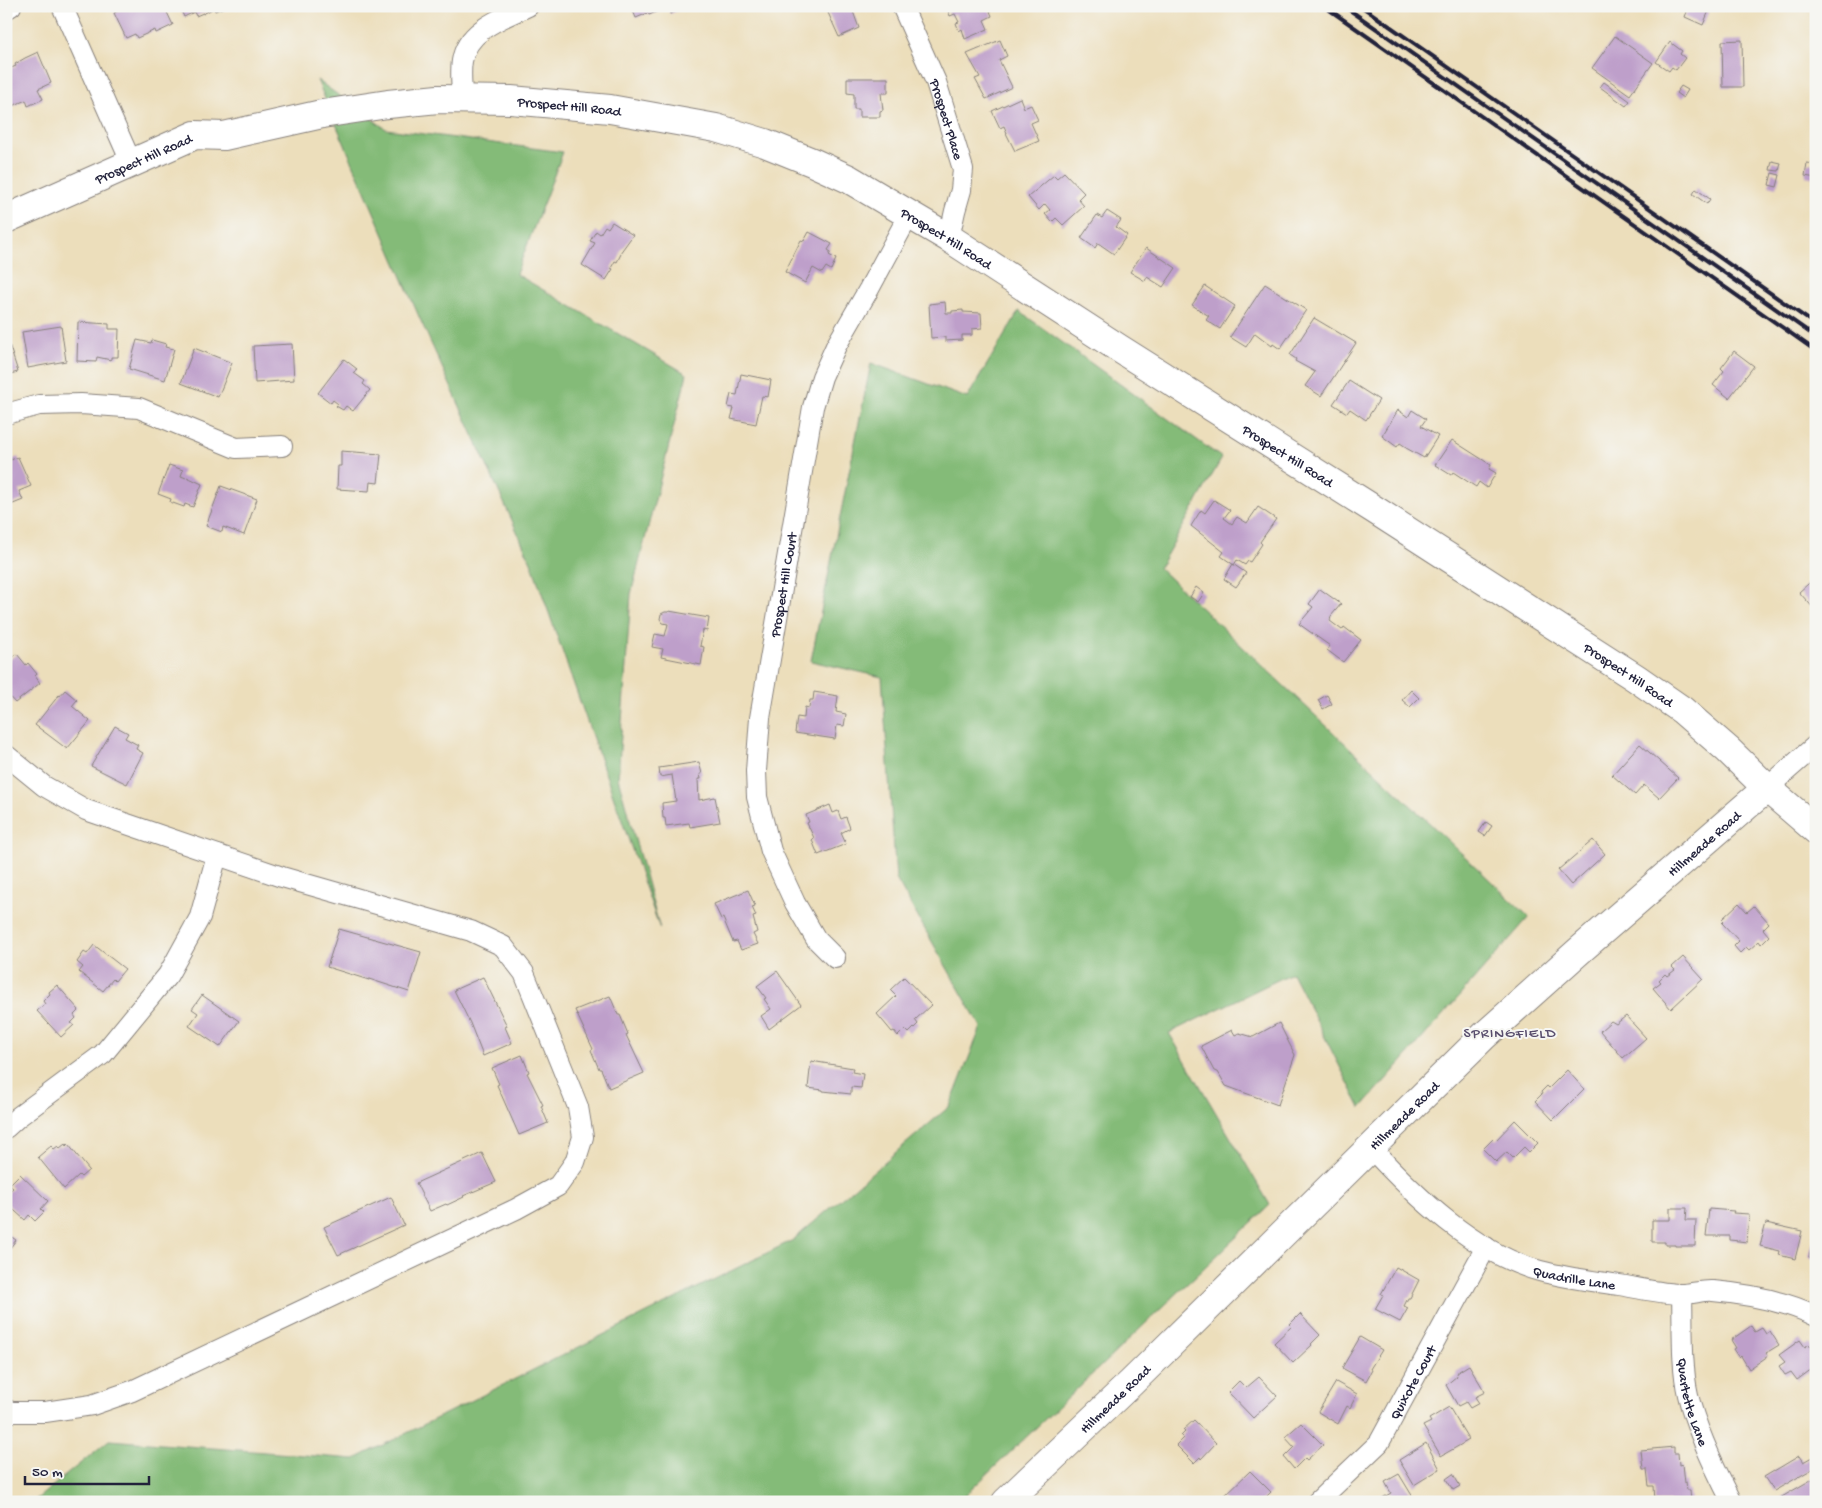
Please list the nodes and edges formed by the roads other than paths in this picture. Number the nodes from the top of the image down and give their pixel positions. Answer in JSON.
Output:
{"nodes":[{"id":1,"x":11,"y":6,"type":"edge"},
{"id":2,"x":62,"y":6,"type":"edge"},
{"id":3,"x":528,"y":6,"type":"edge"},
{"id":4,"x":902,"y":6,"type":"edge"},
{"id":5,"x":6,"y":8,"type":"edge"},
{"id":6,"x":462,"y":100,"type":"junction"},
{"id":7,"x":131,"y":162,"type":"junction"},
{"id":8,"x":910,"y":213,"type":"junction"},
{"id":9,"x":6,"y":219,"type":"edge"},
{"id":10,"x":949,"y":238,"type":"junction"},
{"id":11,"x":6,"y":414,"type":"edge"},
{"id":12,"x":282,"y":446,"type":"dead end"},
{"id":13,"x":1816,"y":745,"type":"edge"},
{"id":14,"x":6,"y":755,"type":"edge"},
{"id":15,"x":1767,"y":788,"type":"junction"},
{"id":16,"x":1816,"y":830,"type":"edge"},
{"id":17,"x":217,"y":855,"type":"junction"},
{"id":18,"x":835,"y":958,"type":"dead end"},
{"id":19,"x":6,"y":1128,"type":"edge"},
{"id":20,"x":1370,"y":1147,"type":"junction"},
{"id":21,"x":1486,"y":1247,"type":"junction"},
{"id":22,"x":1682,"y":1294,"type":"junction"},
{"id":23,"x":1816,"y":1316,"type":"edge"},
{"id":24,"x":6,"y":1410,"type":"edge"},
{"id":25,"x":1006,"y":1502,"type":"edge"},
{"id":26,"x":1317,"y":1502,"type":"edge"},
{"id":27,"x":1732,"y":1502,"type":"edge"}],
"edges":[{"from":1,"to":5,"type":"street"},
{"from":2,"to":7,"type":"street"},
{"from":3,"to":6,"type":"street"},
{"from":4,"to":10,"type":"street","name":"Prospect Place"},
{"from":6,"to":7,"type":"street","name":"Prospect Hill Road"},
{"from":6,"to":8,"type":"street","name":"Prospect Hill Road"},
{"from":7,"to":9,"type":"street","name":"Prospect Hill Road"},
{"from":8,"to":10,"type":"street","name":"Prospect Hill Road"},
{"from":8,"to":18,"type":"street","name":"Prospect Hill Court"},
{"from":10,"to":15,"type":"street","name":"Prospect Hill Road"},
{"from":11,"to":12,"type":"street"},
{"from":13,"to":15,"type":"street","name":"Hillmeade Road"},
{"from":14,"to":17,"type":"street"},
{"from":15,"to":16,"type":"street","name":"Prospect Hill Road"},
{"from":15,"to":20,"type":"street","name":"Hillmeade Road"},
{"from":17,"to":19,"type":"street"},
{"from":17,"to":24,"type":"street"},
{"from":20,"to":21,"type":"street","name":"Quadrille Lane"},
{"from":20,"to":25,"type":"street","name":"Hillmeade Road"},
{"from":21,"to":22,"type":"street","name":"Quadrille Lane"},
{"from":21,"to":26,"type":"street","name":"Quixote Court"},
{"from":22,"to":23,"type":"street","name":"Quadrille Lane"},
{"from":22,"to":27,"type":"street","name":"Quartette Lane"}]}
